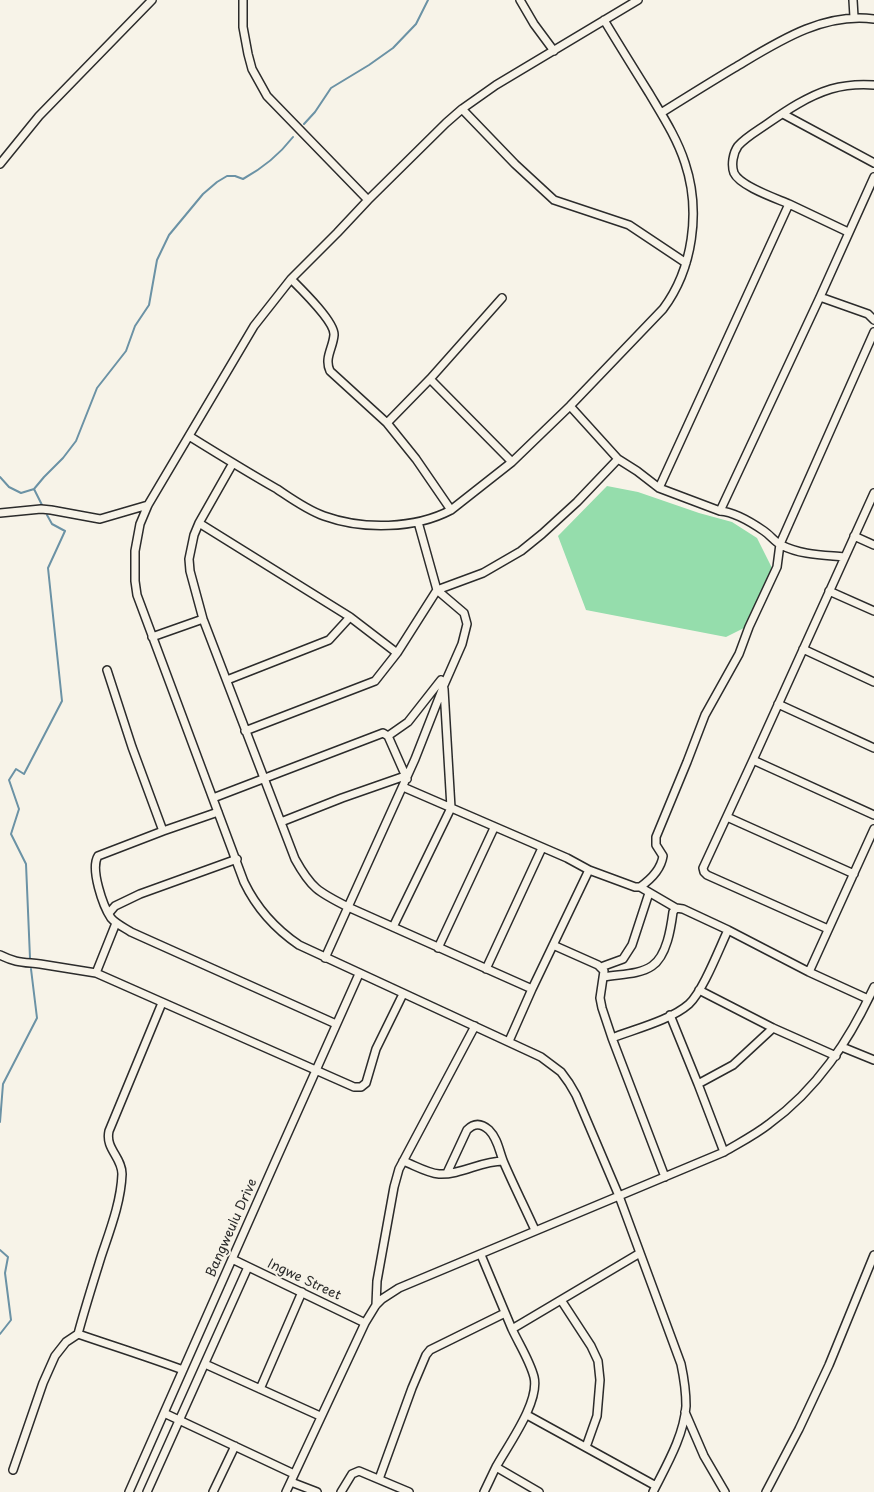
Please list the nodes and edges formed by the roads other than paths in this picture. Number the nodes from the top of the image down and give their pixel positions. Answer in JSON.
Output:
{"nodes":[{"id":1,"x":152,"y":0,"type":"edge"},
{"id":2,"x":243,"y":0,"type":"edge"},
{"id":3,"x":520,"y":0,"type":"edge"},
{"id":4,"x":638,"y":0,"type":"edge"},
{"id":5,"x":853,"y":0,"type":"edge"},
{"id":6,"x":854,"y":17,"type":"junction"},
{"id":7,"x":874,"y":19,"type":"edge"},
{"id":8,"x":604,"y":20,"type":"junction"},
{"id":9,"x":554,"y":51,"type":"junction"},
{"id":10,"x":874,"y":85,"type":"edge"},
{"id":11,"x":462,"y":109,"type":"junction"},
{"id":12,"x":661,"y":113,"type":"junction"},
{"id":13,"x":783,"y":114,"type":"junction"},
{"id":14,"x":874,"y":163,"type":"edge"},
{"id":15,"x":0,"y":164,"type":"edge"},
{"id":16,"x":874,"y":177,"type":"edge"},
{"id":17,"x":368,"y":200,"type":"junction"},
{"id":18,"x":789,"y":204,"type":"junction"},
{"id":19,"x":848,"y":232,"type":"junction"},
{"id":20,"x":686,"y":264,"type":"junction"},
{"id":21,"x":291,"y":279,"type":"junction"},
{"id":22,"x":820,"y":297,"type":"junction"},
{"id":23,"x":502,"y":298,"type":"dead end"},
{"id":24,"x":874,"y":320,"type":"edge"},
{"id":25,"x":874,"y":332,"type":"edge"},
{"id":26,"x":430,"y":379,"type":"junction"},
{"id":27,"x":570,"y":406,"type":"junction"},
{"id":28,"x":387,"y":423,"type":"junction"},
{"id":29,"x":189,"y":436,"type":"junction"},
{"id":30,"x":618,"y":459,"type":"junction"},
{"id":31,"x":512,"y":462,"type":"junction"},
{"id":32,"x":233,"y":463,"type":"junction"},
{"id":33,"x":659,"y":488,"type":"junction"},
{"id":34,"x":874,"y":493,"type":"edge"},
{"id":35,"x":148,"y":505,"type":"junction"},
{"id":36,"x":451,"y":510,"type":"junction"},
{"id":37,"x":720,"y":511,"type":"junction"},
{"id":38,"x":0,"y":513,"type":"edge"},
{"id":39,"x":418,"y":522,"type":"junction"},
{"id":40,"x":199,"y":523,"type":"junction"},
{"id":41,"x":854,"y":536,"type":"junction"},
{"id":42,"x":780,"y":544,"type":"junction"},
{"id":43,"x":874,"y":545,"type":"edge"},
{"id":44,"x":844,"y":557,"type":"junction"},
{"id":45,"x":437,"y":590,"type":"junction"},
{"id":46,"x":829,"y":591,"type":"junction"},
{"id":47,"x":874,"y":611,"type":"edge"},
{"id":48,"x":350,"y":617,"type":"junction"},
{"id":49,"x":203,"y":619,"type":"junction"},
{"id":50,"x":152,"y":637,"type":"junction"},
{"id":51,"x":802,"y":648,"type":"junction"},
{"id":52,"x":396,"y":653,"type":"junction"},
{"id":53,"x":107,"y":670,"type":"dead end"},
{"id":54,"x":227,"y":680,"type":"junction"},
{"id":55,"x":442,"y":682,"type":"junction"},
{"id":56,"x":874,"y":682,"type":"edge"},
{"id":57,"x":778,"y":704,"type":"junction"},
{"id":58,"x":245,"y":730,"type":"junction"},
{"id":59,"x":388,"y":736,"type":"junction"},
{"id":60,"x":874,"y":748,"type":"edge"},
{"id":61,"x":753,"y":760,"type":"junction"},
{"id":62,"x":406,"y":777,"type":"junction"},
{"id":63,"x":263,"y":778,"type":"junction"},
{"id":64,"x":403,"y":787,"type":"junction"},
{"id":65,"x":213,"y":798,"type":"junction"},
{"id":66,"x":451,"y":808,"type":"junction"},
{"id":67,"x":218,"y":812,"type":"junction"},
{"id":68,"x":874,"y":815,"type":"edge"},
{"id":69,"x":727,"y":817,"type":"junction"},
{"id":70,"x":281,"y":822,"type":"junction"},
{"id":71,"x":494,"y":828,"type":"junction"},
{"id":72,"x":874,"y":829,"type":"edge"},
{"id":73,"x":163,"y":830,"type":"junction"},
{"id":74,"x":542,"y":848,"type":"junction"},
{"id":75,"x":236,"y":859,"type":"junction"},
{"id":76,"x":589,"y":870,"type":"junction"},
{"id":77,"x":854,"y":874,"type":"junction"},
{"id":78,"x":640,"y":887,"type":"junction"},
{"id":79,"x":649,"y":893,"type":"junction"},
{"id":80,"x":348,"y":907,"type":"junction"},
{"id":81,"x":676,"y":908,"type":"junction"},
{"id":82,"x":109,"y":913,"type":"junction"},
{"id":83,"x":116,"y":922,"type":"junction"},
{"id":84,"x":393,"y":927,"type":"junction"},
{"id":85,"x":828,"y":929,"type":"junction"},
{"id":86,"x":728,"y":930,"type":"junction"},
{"id":87,"x":553,"y":945,"type":"junction"},
{"id":88,"x":438,"y":948,"type":"junction"},
{"id":89,"x":0,"y":956,"type":"edge"},
{"id":90,"x":325,"y":958,"type":"junction"},
{"id":91,"x":601,"y":967,"type":"junction"},
{"id":92,"x":486,"y":969,"type":"junction"},
{"id":93,"x":809,"y":972,"type":"junction"},
{"id":94,"x":96,"y":973,"type":"junction"},
{"id":95,"x":359,"y":974,"type":"junction"},
{"id":96,"x":604,"y":977,"type":"junction"},
{"id":97,"x":874,"y":987,"type":"edge"},
{"id":98,"x":532,"y":989,"type":"junction"},
{"id":99,"x":700,"y":990,"type":"junction"},
{"id":100,"x":402,"y":994,"type":"junction"},
{"id":101,"x":868,"y":1000,"type":"junction"},
{"id":102,"x":162,"y":1003,"type":"junction"},
{"id":103,"x":670,"y":1015,"type":"junction"},
{"id":104,"x":336,"y":1024,"type":"junction"},
{"id":105,"x":475,"y":1026,"type":"junction"},
{"id":106,"x":773,"y":1028,"type":"junction"},
{"id":107,"x":612,"y":1038,"type":"junction"},
{"id":108,"x":509,"y":1041,"type":"junction"},
{"id":109,"x":842,"y":1047,"type":"junction"},
{"id":110,"x":836,"y":1056,"type":"junction"},
{"id":111,"x":874,"y":1060,"type":"edge"},
{"id":112,"x":316,"y":1069,"type":"junction"},
{"id":113,"x":698,"y":1084,"type":"junction"},
{"id":114,"x":724,"y":1152,"type":"junction"},
{"id":115,"x":403,"y":1161,"type":"junction"},
{"id":116,"x":503,"y":1161,"type":"junction"},
{"id":117,"x":448,"y":1173,"type":"junction"},
{"id":118,"x":665,"y":1177,"type":"junction"},
{"id":119,"x":619,"y":1196,"type":"junction"},
{"id":120,"x":535,"y":1230,"type":"junction"},
{"id":121,"x":640,"y":1254,"type":"junction"},
{"id":122,"x":874,"y":1254,"type":"edge"},
{"id":123,"x":481,"y":1255,"type":"junction"},
{"id":124,"x":232,"y":1259,"type":"junction"},
{"id":125,"x":248,"y":1267,"type":"junction"},
{"id":126,"x":302,"y":1292,"type":"junction"},
{"id":127,"x":561,"y":1300,"type":"junction"},
{"id":128,"x":376,"y":1305,"type":"junction"},
{"id":129,"x":505,"y":1313,"type":"junction"},
{"id":130,"x":365,"y":1323,"type":"junction"},
{"id":131,"x":512,"y":1329,"type":"junction"},
{"id":132,"x":78,"y":1334,"type":"junction"},
{"id":133,"x":206,"y":1364,"type":"junction"},
{"id":134,"x":183,"y":1370,"type":"junction"},
{"id":135,"x":260,"y":1388,"type":"junction"},
{"id":136,"x":685,"y":1412,"type":"junction"},
{"id":137,"x":164,"y":1413,"type":"junction"},
{"id":138,"x":527,"y":1415,"type":"junction"},
{"id":139,"x":320,"y":1416,"type":"junction"},
{"id":140,"x":180,"y":1420,"type":"junction"},
{"id":141,"x":235,"y":1446,"type":"junction"},
{"id":142,"x":586,"y":1447,"type":"junction"},
{"id":143,"x":496,"y":1467,"type":"junction"},
{"id":144,"x":13,"y":1470,"type":"dead end"},
{"id":145,"x":294,"y":1474,"type":"junction"},
{"id":146,"x":379,"y":1478,"type":"junction"},
{"id":147,"x":290,"y":1482,"type":"junction"},
{"id":148,"x":654,"y":1489,"type":"edge"},
{"id":149,"x":129,"y":1492,"type":"edge"},
{"id":150,"x":147,"y":1492,"type":"edge"},
{"id":151,"x":213,"y":1492,"type":"edge"},
{"id":152,"x":286,"y":1492,"type":"edge"},
{"id":153,"x":317,"y":1492,"type":"edge"},
{"id":154,"x":341,"y":1492,"type":"edge"},
{"id":155,"x":409,"y":1492,"type":"edge"},
{"id":156,"x":484,"y":1492,"type":"edge"},
{"id":157,"x":539,"y":1492,"type":"edge"},
{"id":158,"x":725,"y":1492,"type":"edge"},
{"id":159,"x":766,"y":1492,"type":"edge"}],
"edges":[{"from":1,"to":15,"type":"street"},
{"from":2,"to":17,"type":"street"},
{"from":3,"to":9,"type":"street"},
{"from":4,"to":8,"type":"street"},
{"from":5,"to":6,"type":"street"},
{"from":6,"to":7,"type":"street"},
{"from":6,"to":12,"type":"street"},
{"from":8,"to":9,"type":"street"},
{"from":8,"to":12,"type":"street"},
{"from":9,"to":11,"type":"street"},
{"from":10,"to":13,"type":"street"},
{"from":11,"to":17,"type":"street"},
{"from":11,"to":20,"type":"street"},
{"from":12,"to":20,"type":"street"},
{"from":13,"to":14,"type":"street"},
{"from":13,"to":18,"type":"street"},
{"from":16,"to":19,"type":"street"},
{"from":17,"to":21,"type":"street"},
{"from":18,"to":19,"type":"street"},
{"from":18,"to":33,"type":"street"},
{"from":19,"to":22,"type":"street"},
{"from":20,"to":27,"type":"street"},
{"from":21,"to":28,"type":"street"},
{"from":21,"to":29,"type":"street"},
{"from":22,"to":24,"type":"street"},
{"from":22,"to":37,"type":"street"},
{"from":23,"to":26,"type":"street"},
{"from":25,"to":42,"type":"street"},
{"from":26,"to":28,"type":"street"},
{"from":26,"to":31,"type":"street"},
{"from":27,"to":30,"type":"street"},
{"from":27,"to":31,"type":"street"},
{"from":28,"to":36,"type":"street"},
{"from":29,"to":32,"type":"street"},
{"from":29,"to":35,"type":"street"},
{"from":30,"to":33,"type":"street"},
{"from":30,"to":45,"type":"street"},
{"from":31,"to":36,"type":"street"},
{"from":32,"to":39,"type":"street"},
{"from":32,"to":40,"type":"street"},
{"from":33,"to":37,"type":"street"},
{"from":34,"to":41,"type":"street"},
{"from":35,"to":38,"type":"street"},
{"from":35,"to":50,"type":"street"},
{"from":36,"to":39,"type":"street"},
{"from":37,"to":42,"type":"street"},
{"from":39,"to":45,"type":"street"},
{"from":40,"to":48,"type":"street"},
{"from":40,"to":49,"type":"street"},
{"from":41,"to":43,"type":"street"},
{"from":41,"to":44,"type":"street"},
{"from":42,"to":44,"type":"street"},
{"from":42,"to":78,"type":"street"},
{"from":44,"to":46,"type":"street"},
{"from":45,"to":52,"type":"street"},
{"from":45,"to":55,"type":"street"},
{"from":46,"to":47,"type":"street"},
{"from":46,"to":51,"type":"street"},
{"from":48,"to":52,"type":"street"},
{"from":48,"to":54,"type":"street"},
{"from":49,"to":50,"type":"street"},
{"from":49,"to":54,"type":"street"},
{"from":50,"to":65,"type":"street"},
{"from":51,"to":56,"type":"street"},
{"from":51,"to":57,"type":"street"},
{"from":52,"to":58,"type":"street"},
{"from":53,"to":73,"type":"street"},
{"from":54,"to":58,"type":"street"},
{"from":55,"to":59,"type":"street"},
{"from":55,"to":62,"type":"street"},
{"from":55,"to":66,"type":"street"},
{"from":57,"to":60,"type":"street"},
{"from":57,"to":61,"type":"street"},
{"from":58,"to":63,"type":"street"},
{"from":59,"to":62,"type":"street"},
{"from":59,"to":63,"type":"street"},
{"from":61,"to":68,"type":"street"},
{"from":61,"to":69,"type":"street"},
{"from":62,"to":64,"type":"street"},
{"from":62,"to":70,"type":"street"},
{"from":63,"to":65,"type":"street"},
{"from":63,"to":70,"type":"street"},
{"from":64,"to":66,"type":"street"},
{"from":64,"to":80,"type":"street"},
{"from":65,"to":67,"type":"street"},
{"from":66,"to":71,"type":"street"},
{"from":66,"to":84,"type":"street"},
{"from":67,"to":73,"type":"street"},
{"from":67,"to":75,"type":"street"},
{"from":69,"to":77,"type":"street"},
{"from":69,"to":85,"type":"street"},
{"from":70,"to":80,"type":"street"},
{"from":71,"to":74,"type":"street"},
{"from":71,"to":88,"type":"street"},
{"from":72,"to":77,"type":"street"},
{"from":73,"to":82,"type":"street"},
{"from":74,"to":76,"type":"street"},
{"from":74,"to":92,"type":"street"},
{"from":75,"to":82,"type":"street"},
{"from":75,"to":90,"type":"street"},
{"from":76,"to":78,"type":"street"},
{"from":76,"to":87,"type":"street"},
{"from":77,"to":85,"type":"street"},
{"from":78,"to":79,"type":"street"},
{"from":79,"to":81,"type":"street"},
{"from":79,"to":91,"type":"street"},
{"from":80,"to":84,"type":"street"},
{"from":80,"to":90,"type":"street"},
{"from":81,"to":86,"type":"street"},
{"from":81,"to":96,"type":"street"},
{"from":82,"to":83,"type":"street"},
{"from":83,"to":94,"type":"street"},
{"from":83,"to":104,"type":"street"},
{"from":84,"to":88,"type":"street"},
{"from":85,"to":93,"type":"street"},
{"from":86,"to":93,"type":"street"},
{"from":86,"to":99,"type":"street"},
{"from":87,"to":91,"type":"street"},
{"from":87,"to":98,"type":"street"},
{"from":88,"to":92,"type":"street"},
{"from":89,"to":94,"type":"street"},
{"from":90,"to":95,"type":"street"},
{"from":91,"to":96,"type":"street"},
{"from":92,"to":98,"type":"street"},
{"from":93,"to":101,"type":"street"},
{"from":94,"to":102,"type":"street"},
{"from":95,"to":100,"type":"street"},
{"from":95,"to":104,"type":"street","name":"Bangweulu Drive"},
{"from":96,"to":107,"type":"street"},
{"from":97,"to":101,"type":"street"},
{"from":98,"to":108,"type":"street"},
{"from":99,"to":103,"type":"street"},
{"from":99,"to":106,"type":"street"},
{"from":100,"to":105,"type":"street"},
{"from":100,"to":112,"type":"street"},
{"from":101,"to":109,"type":"street"},
{"from":102,"to":112,"type":"street"},
{"from":102,"to":132,"type":"street"},
{"from":103,"to":107,"type":"street"},
{"from":103,"to":113,"type":"street"},
{"from":104,"to":112,"type":"street","name":"Bangweulu Drive"},
{"from":105,"to":108,"type":"street"},
{"from":105,"to":115,"type":"street"},
{"from":106,"to":110,"type":"street"},
{"from":106,"to":113,"type":"street"},
{"from":107,"to":118,"type":"street"},
{"from":108,"to":119,"type":"street"},
{"from":109,"to":110,"type":"street"},
{"from":109,"to":111,"type":"street"},
{"from":110,"to":114,"type":"street"},
{"from":112,"to":124,"type":"street","name":"Bangweulu Drive"},
{"from":113,"to":114,"type":"street"},
{"from":114,"to":118,"type":"street"},
{"from":115,"to":117,"type":"street"},
{"from":115,"to":128,"type":"street"},
{"from":116,"to":117,"type":"street"},
{"from":116,"to":117,"type":"street"},
{"from":116,"to":120,"type":"street"},
{"from":118,"to":119,"type":"street"},
{"from":119,"to":120,"type":"street"},
{"from":119,"to":121,"type":"street"},
{"from":120,"to":123,"type":"street"},
{"from":121,"to":127,"type":"street"},
{"from":121,"to":136,"type":"street"},
{"from":122,"to":159,"type":"street"},
{"from":123,"to":128,"type":"street"},
{"from":123,"to":129,"type":"street"},
{"from":124,"to":125,"type":"street","name":"Ingwe Street"},
{"from":124,"to":134,"type":"street","name":"Bangweulu Drive"},
{"from":125,"to":126,"type":"street","name":"Ingwe Street"},
{"from":125,"to":133,"type":"street"},
{"from":126,"to":130,"type":"street","name":"Ingwe Street"},
{"from":126,"to":135,"type":"street"},
{"from":127,"to":131,"type":"street"},
{"from":127,"to":142,"type":"street"},
{"from":128,"to":130,"type":"street"},
{"from":129,"to":131,"type":"street"},
{"from":129,"to":146,"type":"street"},
{"from":130,"to":139,"type":"street"},
{"from":131,"to":138,"type":"street"},
{"from":132,"to":134,"type":"street"},
{"from":132,"to":144,"type":"street"},
{"from":133,"to":135,"type":"street"},
{"from":133,"to":140,"type":"street"},
{"from":134,"to":137,"type":"street","name":"Bangweulu Drive"},
{"from":135,"to":139,"type":"street"},
{"from":136,"to":148,"type":"street"},
{"from":136,"to":158,"type":"street"},
{"from":137,"to":140,"type":"street"},
{"from":137,"to":149,"type":"street","name":"Bangweulu Drive"},
{"from":138,"to":142,"type":"street"},
{"from":138,"to":143,"type":"street"},
{"from":139,"to":145,"type":"street"},
{"from":140,"to":141,"type":"street"},
{"from":140,"to":150,"type":"street"},
{"from":141,"to":145,"type":"street"},
{"from":141,"to":151,"type":"street"},
{"from":142,"to":148,"type":"street"},
{"from":143,"to":156,"type":"street"},
{"from":143,"to":157,"type":"street"},
{"from":145,"to":147,"type":"street"},
{"from":146,"to":154,"type":"street"},
{"from":146,"to":155,"type":"street"},
{"from":147,"to":152,"type":"street"},
{"from":147,"to":153,"type":"street"}]}
